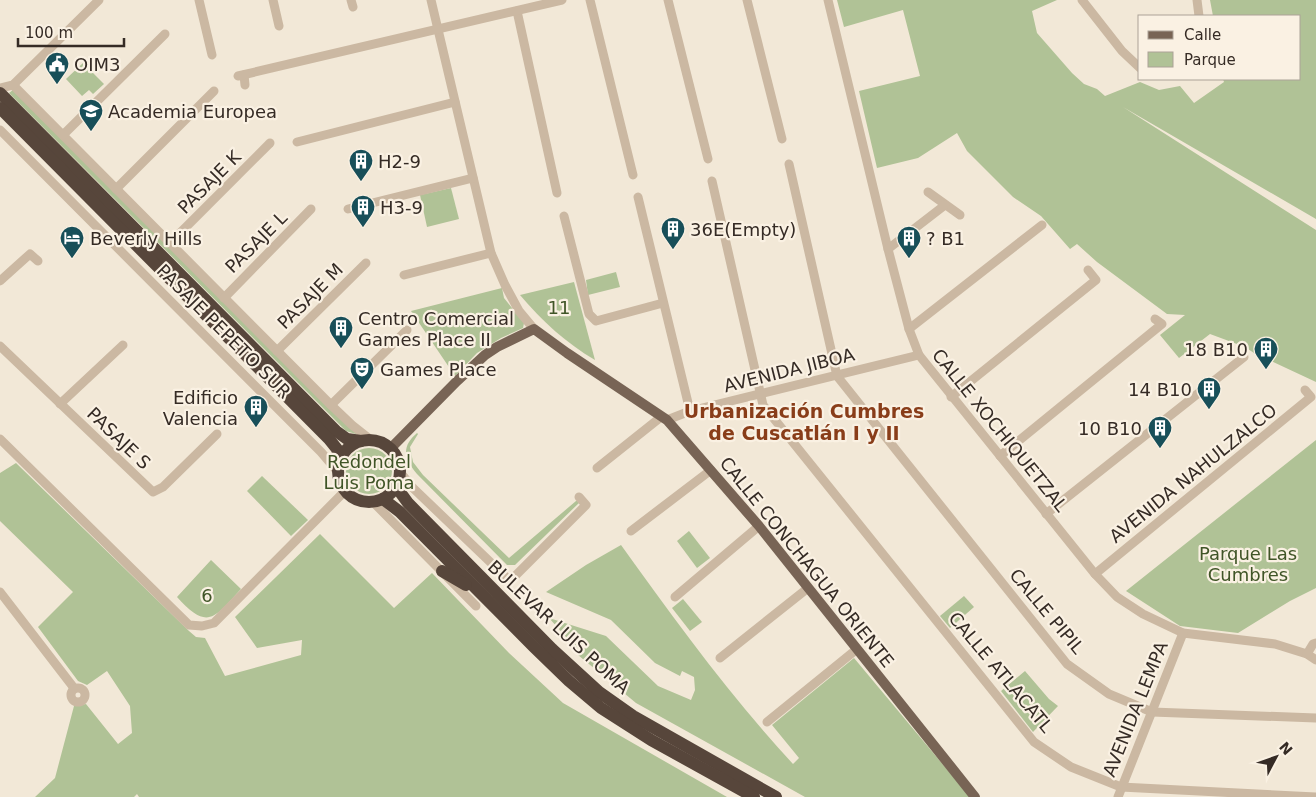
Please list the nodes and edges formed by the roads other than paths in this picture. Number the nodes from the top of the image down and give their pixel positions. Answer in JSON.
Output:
{"nodes":[{"id":1,"x":98,"y":0,"type":"edge"},
{"id":2,"x":198,"y":0,"type":"edge"},
{"id":3,"x":273,"y":0,"type":"edge"},
{"id":4,"x":431,"y":0,"type":"edge"},
{"id":5,"x":562,"y":0,"type":"edge"},
{"id":6,"x":590,"y":0,"type":"edge"},
{"id":7,"x":668,"y":0,"type":"edge"},
{"id":8,"x":747,"y":0,"type":"edge"},
{"id":9,"x":828,"y":0,"type":"edge"},
{"id":10,"x":1082,"y":0,"type":"edge"},
{"id":11,"x":1197,"y":0,"type":"edge"},
{"id":12,"x":517,"y":11,"type":"junction"},
{"id":13,"x":1199,"y":15,"type":"edge"},
{"id":14,"x":277,"y":23,"type":"dead end"},
{"id":15,"x":438,"y":29,"type":"junction"},
{"id":16,"x":165,"y":34,"type":"dead end"},
{"id":17,"x":212,"y":55,"type":"dead end"},
{"id":18,"x":1138,"y":66,"type":"edge"},
{"id":19,"x":13,"y":85,"type":"junction"},
{"id":20,"x":245,"y":85,"type":"dead end"},
{"id":21,"x":0,"y":88,"type":"edge"},
{"id":22,"x":214,"y":91,"type":"dead end"},
{"id":23,"x":0,"y":93,"type":"edge"},
{"id":24,"x":455,"y":102,"type":"junction"},
{"id":25,"x":0,"y":108,"type":"edge"},
{"id":26,"x":0,"y":130,"type":"edge"},
{"id":27,"x":63,"y":136,"type":"junction"},
{"id":28,"x":782,"y":139,"type":"dead end"},
{"id":29,"x":297,"y":142,"type":"dead end"},
{"id":30,"x":270,"y":143,"type":"dead end"},
{"id":31,"x":708,"y":159,"type":"dead end"},
{"id":32,"x":789,"y":164,"type":"dead end"},
{"id":33,"x":633,"y":175,"type":"dead end"},
{"id":34,"x":474,"y":178,"type":"junction"},
{"id":35,"x":712,"y":181,"type":"dead end"},
{"id":36,"x":116,"y":189,"type":"junction"},
{"id":37,"x":928,"y":192,"type":"dead end"},
{"id":38,"x":557,"y":193,"type":"dead end"},
{"id":39,"x":638,"y":198,"type":"dead end"},
{"id":40,"x":364,"y":205,"type":"junction"},
{"id":41,"x":945,"y":205,"type":"junction"},
{"id":42,"x":311,"y":209,"type":"dead end"},
{"id":43,"x":348,"y":209,"type":"dead end"},
{"id":44,"x":365,"y":215,"type":"dead end"},
{"id":45,"x":960,"y":215,"type":"dead end"},
{"id":46,"x":564,"y":216,"type":"dead end"},
{"id":47,"x":1042,"y":225,"type":"dead end"},
{"id":48,"x":170,"y":243,"type":"junction"},
{"id":49,"x":888,"y":249,"type":"junction"},
{"id":50,"x":491,"y":253,"type":"junction"},
{"id":51,"x":38,"y":261,"type":"dead end"},
{"id":52,"x":366,"y":263,"type":"dead end"},
{"id":53,"x":1088,"y":270,"type":"dead end"},
{"id":54,"x":404,"y":275,"type":"dead end"},
{"id":55,"x":0,"y":282,"type":"edge"},
{"id":56,"x":224,"y":298,"type":"junction"},
{"id":57,"x":663,"y":303,"type":"junction"},
{"id":58,"x":1158,"y":321,"type":"dead end"},
{"id":59,"x":534,"y":329,"type":"junction"},
{"id":60,"x":407,"y":330,"type":"dead end"},
{"id":61,"x":909,"y":330,"type":"junction"},
{"id":62,"x":123,"y":345,"type":"dead end"},
{"id":63,"x":0,"y":346,"type":"edge"},
{"id":64,"x":277,"y":351,"type":"junction"},
{"id":65,"x":919,"y":355,"type":"junction"},
{"id":66,"x":1244,"y":357,"type":"dead end"},
{"id":67,"x":837,"y":376,"type":"junction"},
{"id":68,"x":1308,"y":394,"type":"dead end"},
{"id":69,"x":761,"y":395,"type":"junction"},
{"id":70,"x":951,"y":397,"type":"junction"},
{"id":71,"x":60,"y":404,"type":"junction"},
{"id":72,"x":331,"y":405,"type":"junction"},
{"id":73,"x":690,"y":411,"type":"junction"},
{"id":74,"x":664,"y":419,"type":"junction"},
{"id":75,"x":217,"y":434,"type":"dead end"},
{"id":76,"x":0,"y":439,"type":"edge"},
{"id":77,"x":366,"y":441,"type":"junction"},
{"id":78,"x":390,"y":449,"type":"junction"},
{"id":79,"x":1000,"y":456,"type":"junction"},
{"id":80,"x":339,"y":467,"type":"junction"},
{"id":81,"x":597,"y":468,"type":"dead end"},
{"id":82,"x":711,"y":470,"type":"junction"},
{"id":83,"x":399,"y":476,"type":"junction"},
{"id":84,"x":345,"y":491,"type":"junction"},
{"id":85,"x":579,"y":497,"type":"dead end"},
{"id":86,"x":378,"y":501,"type":"junction"},
{"id":87,"x":1046,"y":514,"type":"junction"},
{"id":88,"x":759,"y":526,"type":"junction"},
{"id":89,"x":632,"y":531,"type":"dead end"},
{"id":90,"x":442,"y":571,"type":"junction"},
{"id":91,"x":1095,"y":574,"type":"junction"},
{"id":92,"x":808,"y":588,"type":"junction"},
{"id":93,"x":0,"y":592,"type":"edge"},
{"id":94,"x":480,"y":593,"type":"junction"},
{"id":95,"x":675,"y":597,"type":"dead end"},
{"id":96,"x":476,"y":606,"type":"dead end"},
{"id":97,"x":1183,"y":633,"type":"junction"},
{"id":98,"x":1316,"y":643,"type":"edge"},
{"id":99,"x":857,"y":648,"type":"junction"},
{"id":100,"x":1307,"y":654,"type":"junction"},
{"id":101,"x":720,"y":658,"type":"dead end"},
{"id":102,"x":1316,"y":660,"type":"edge"},
{"id":103,"x":74,"y":688,"type":"dead end"},
{"id":104,"x":1152,"y":712,"type":"junction"},
{"id":105,"x":1316,"y":718,"type":"edge"},
{"id":106,"x":767,"y":722,"type":"dead end"},
{"id":107,"x":1122,"y":787,"type":"junction"},
{"id":108,"x":754,"y":797,"type":"edge"},
{"id":109,"x":776,"y":797,"type":"edge"},
{"id":110,"x":975,"y":797,"type":"edge"},
{"id":111,"x":1118,"y":797,"type":"edge"},
{"id":112,"x":1316,"y":797,"type":"edge"}],
"edges":[{"from":1,"to":19,"type":"street"},
{"from":2,"to":17,"type":"street"},
{"from":3,"to":14,"type":"street"},
{"from":4,"to":15,"type":"street","name":"CALLE CONCHAGUA ORIENTE"},
{"from":5,"to":12,"type":"street"},
{"from":6,"to":33,"type":"street"},
{"from":7,"to":31,"type":"street"},
{"from":8,"to":28,"type":"street"},
{"from":9,"to":49,"type":"street","name":"CALLE XOCHIQUETZAL"},
{"from":10,"to":18,"type":"street"},
{"from":11,"to":13,"type":"street"},
{"from":12,"to":15,"type":"street"},
{"from":12,"to":38,"type":"street"},
{"from":15,"to":20,"type":"street"},
{"from":15,"to":24,"type":"street","name":"CALLE CONCHAGUA ORIENTE"},
{"from":16,"to":27,"type":"street"},
{"from":19,"to":21,"type":"street"},
{"from":19,"to":27,"type":"street"},
{"from":22,"to":36,"type":"street"},
{"from":23,"to":77,"type":"highway"},
{"from":24,"to":29,"type":"street"},
{"from":24,"to":34,"type":"street","name":"CALLE CONCHAGUA ORIENTE"},
{"from":25,"to":80,"type":"highway"},
{"from":26,"to":80,"type":"street","name":"PASAJE PEPETO SUR"},
{"from":27,"to":36,"type":"street"},
{"from":30,"to":48,"type":"street","name":"PASAJE K"},
{"from":32,"to":67,"type":"street"},
{"from":34,"to":40,"type":"street"},
{"from":34,"to":50,"type":"street","name":"CALLE CONCHAGUA ORIENTE"},
{"from":35,"to":69,"type":"street","name":"CALLE ATLACATL"},
{"from":36,"to":48,"type":"street"},
{"from":37,"to":41,"type":"street"},
{"from":39,"to":57,"type":"street"},
{"from":40,"to":43,"type":"street"},
{"from":40,"to":44,"type":"street"},
{"from":41,"to":45,"type":"street"},
{"from":41,"to":49,"type":"street"},
{"from":42,"to":56,"type":"street","name":"PASAJE L"},
{"from":46,"to":57,"type":"street"},
{"from":47,"to":61,"type":"street"},
{"from":48,"to":56,"type":"street"},
{"from":49,"to":61,"type":"street","name":"CALLE XOCHIQUETZAL"},
{"from":50,"to":54,"type":"street"},
{"from":50,"to":59,"type":"street","name":"CALLE CONCHAGUA ORIENTE"},
{"from":51,"to":55,"type":"street"},
{"from":52,"to":64,"type":"street","name":"PASAJE M"},
{"from":53,"to":70,"type":"street"},
{"from":56,"to":64,"type":"street"},
{"from":57,"to":73,"type":"street"},
{"from":58,"to":79,"type":"street"},
{"from":59,"to":74,"type":"main road","name":"CALLE CONCHAGUA ORIENTE"},
{"from":59,"to":78,"type":"main road"},
{"from":60,"to":72,"type":"street"},
{"from":61,"to":65,"type":"street","name":"CALLE XOCHIQUETZAL"},
{"from":62,"to":71,"type":"street"},
{"from":63,"to":71,"type":"street","name":"PASAJE S"},
{"from":64,"to":72,"type":"street"},
{"from":65,"to":67,"type":"street","name":"AVENIDA JIBOA"},
{"from":65,"to":70,"type":"street","name":"CALLE XOCHIQUETZAL"},
{"from":66,"to":87,"type":"street"},
{"from":67,"to":69,"type":"street","name":"AVENIDA JIBOA"},
{"from":67,"to":104,"type":"street","name":"CALLE PIPIL"},
{"from":68,"to":91,"type":"street","name":"AVENIDA NAHULZALCO"},
{"from":69,"to":73,"type":"street","name":"AVENIDA JIBOA"},
{"from":69,"to":107,"type":"street","name":"CALLE ATLACATL"},
{"from":70,"to":79,"type":"street","name":"CALLE XOCHIQUETZAL"},
{"from":71,"to":75,"type":"street","name":"PASAJE S"},
{"from":72,"to":77,"type":"street"},
{"from":73,"to":74,"type":"street","name":"AVENIDA JIBOA"},
{"from":74,"to":81,"type":"street","name":"AVENIDA JIBOA"},
{"from":74,"to":82,"type":"main road","name":"CALLE CONCHAGUA ORIENTE"},
{"from":76,"to":84,"type":"street"},
{"from":77,"to":78,"type":"highway"},
{"from":77,"to":80,"type":"highway"},
{"from":78,"to":83,"type":"highway"},
{"from":79,"to":87,"type":"street","name":"CALLE XOCHIQUETZAL"},
{"from":80,"to":84,"type":"highway"},
{"from":82,"to":88,"type":"main road","name":"CALLE CONCHAGUA ORIENTE"},
{"from":82,"to":89,"type":"street"},
{"from":83,"to":85,"type":"street"},
{"from":83,"to":86,"type":"highway"},
{"from":83,"to":109,"type":"highway","name":"BULEVAR LUIS POMA"},
{"from":84,"to":86,"type":"highway"},
{"from":86,"to":90,"type":"street"},
{"from":86,"to":94,"type":"highway","name":"BULEVAR LUIS POMA"},
{"from":87,"to":91,"type":"street","name":"CALLE XOCHIQUETZAL"},
{"from":88,"to":92,"type":"main road","name":"CALLE CONCHAGUA ORIENTE"},
{"from":88,"to":95,"type":"street"},
{"from":90,"to":94,"type":"highway"},
{"from":90,"to":96,"type":"street"},
{"from":91,"to":97,"type":"street","name":"CALLE XOCHIQUETZAL"},
{"from":92,"to":99,"type":"main road","name":"CALLE CONCHAGUA ORIENTE"},
{"from":92,"to":101,"type":"street"},
{"from":93,"to":103,"type":"street"},
{"from":94,"to":108,"type":"highway","name":"BULEVAR LUIS POMA"},
{"from":97,"to":100,"type":"street","name":"CALLE XOCHIQUETZAL"},
{"from":97,"to":104,"type":"street","name":"AVENIDA LEMPA"},
{"from":98,"to":100,"type":"street"},
{"from":99,"to":106,"type":"street"},
{"from":99,"to":110,"type":"main road","name":"CALLE CONCHAGUA ORIENTE"},
{"from":100,"to":102,"type":"street","name":"CALLE XOCHIQUETZAL"},
{"from":104,"to":105,"type":"street","name":"CALLE PIPIL"},
{"from":104,"to":107,"type":"street","name":"AVENIDA LEMPA"},
{"from":107,"to":111,"type":"street","name":"AVENIDA LEMPA"},
{"from":107,"to":112,"type":"street","name":"CALLE ATLACATL"}]}
